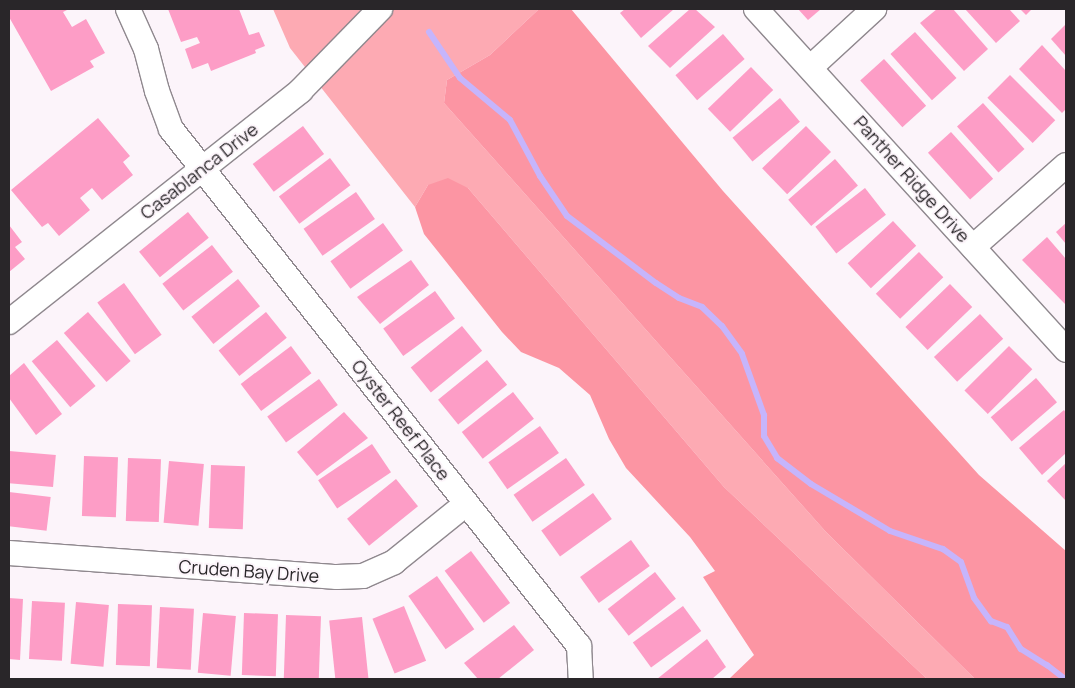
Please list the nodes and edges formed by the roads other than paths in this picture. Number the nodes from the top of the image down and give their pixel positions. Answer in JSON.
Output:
{"nodes":[{"id":1,"x":128,"y":9,"type":"edge"},
{"id":2,"x":380,"y":9,"type":"edge"},
{"id":3,"x":756,"y":9,"type":"edge"},
{"id":4,"x":874,"y":9,"type":"edge"},
{"id":5,"x":811,"y":67,"type":"junction"},
{"id":6,"x":1066,"y":165,"type":"edge"},
{"id":7,"x":203,"y":168,"type":"junction"},
{"id":8,"x":973,"y":247,"type":"junction"},
{"id":9,"x":9,"y":322,"type":"edge"},
{"id":10,"x":1066,"y":350,"type":"edge"},
{"id":11,"x":466,"y":504,"type":"junction"},
{"id":12,"x":9,"y":553,"type":"edge"},
{"id":13,"x":582,"y":679,"type":"edge"}],
"edges":[{"from":1,"to":7,"type":"street","name":"Oyster Reef Place"},
{"from":2,"to":7,"type":"street","name":"Casablanca Drive"},
{"from":3,"to":5,"type":"street","name":"Panther Ridge Drive"},
{"from":4,"to":5,"type":"street"},
{"from":5,"to":8,"type":"street","name":"Panther Ridge Drive"},
{"from":6,"to":8,"type":"street"},
{"from":7,"to":9,"type":"street","name":"Casablanca Drive"},
{"from":7,"to":11,"type":"street","name":"Oyster Reef Place"},
{"from":8,"to":10,"type":"street","name":"Panther Ridge Drive"},
{"from":11,"to":12,"type":"street","name":"Cruden Bay Drive"},
{"from":11,"to":13,"type":"street","name":"Oyster Reef Place"}]}
